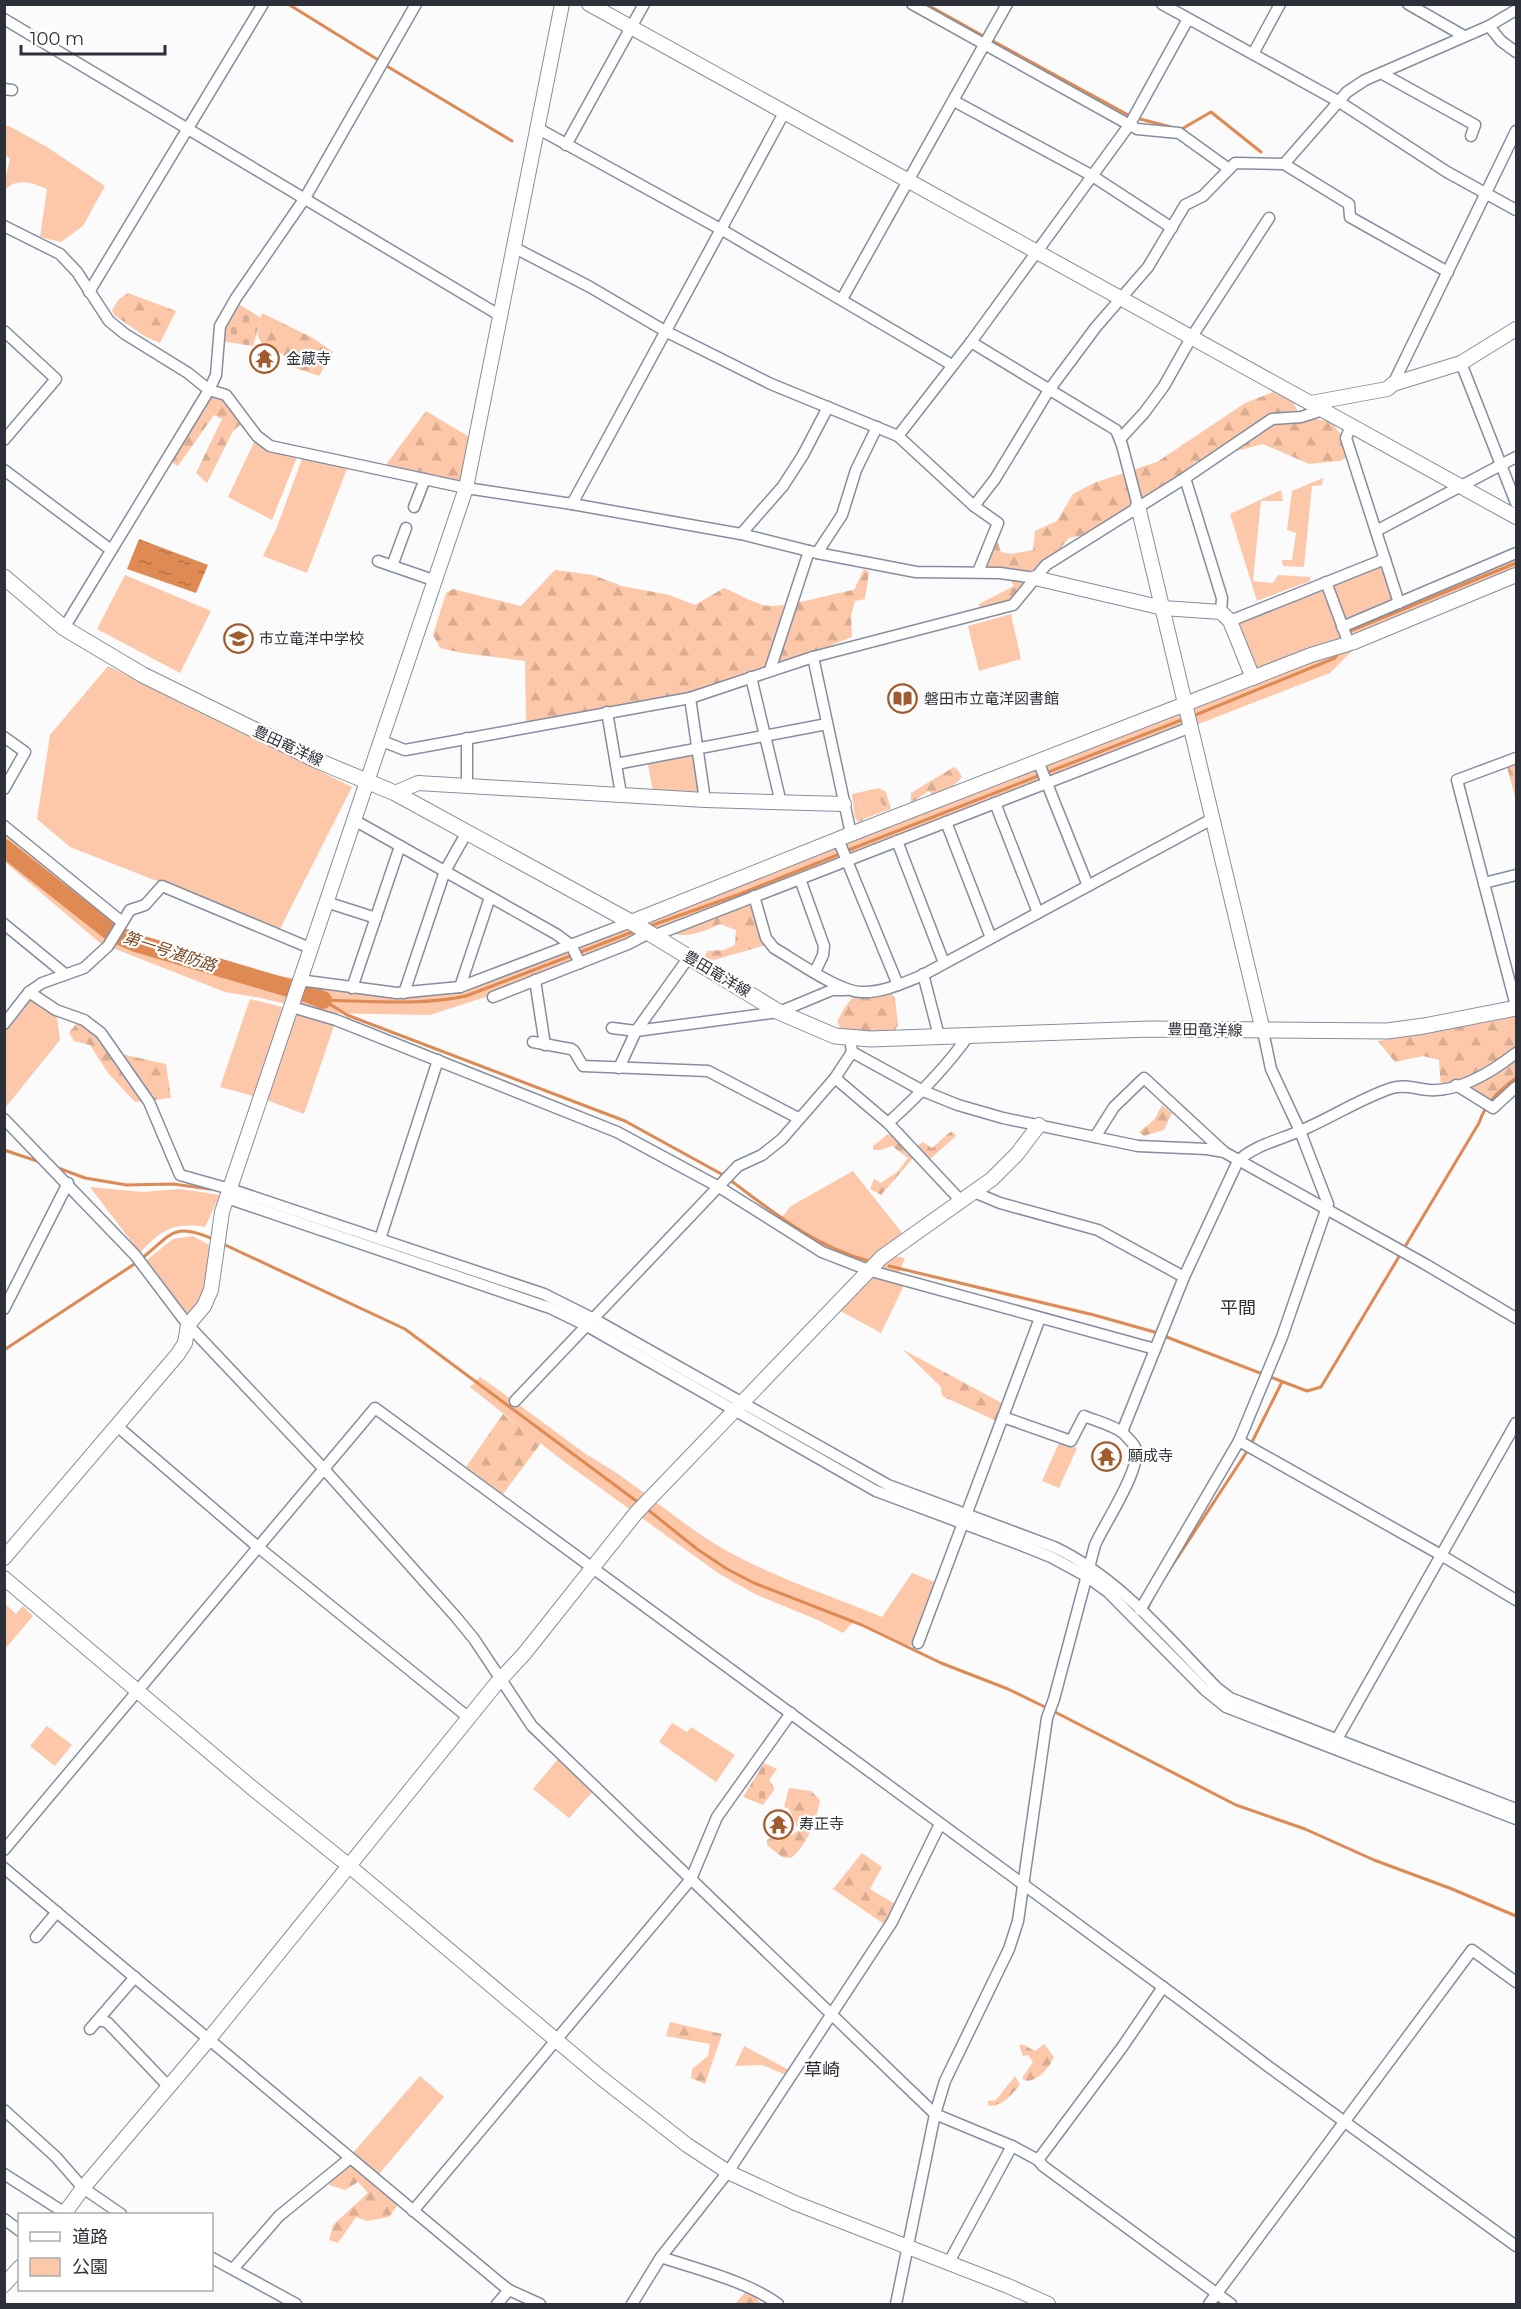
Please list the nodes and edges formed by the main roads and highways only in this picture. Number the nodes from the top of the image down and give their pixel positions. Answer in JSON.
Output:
{"nodes":[{"id":1,"x":4,"y":577,"type":"edge"},
{"id":2,"x":1516,"y":1007,"type":"edge"}],
"edges":[{"from":1,"to":2,"type":"main road","name":"豊田竜洋線"}]}
